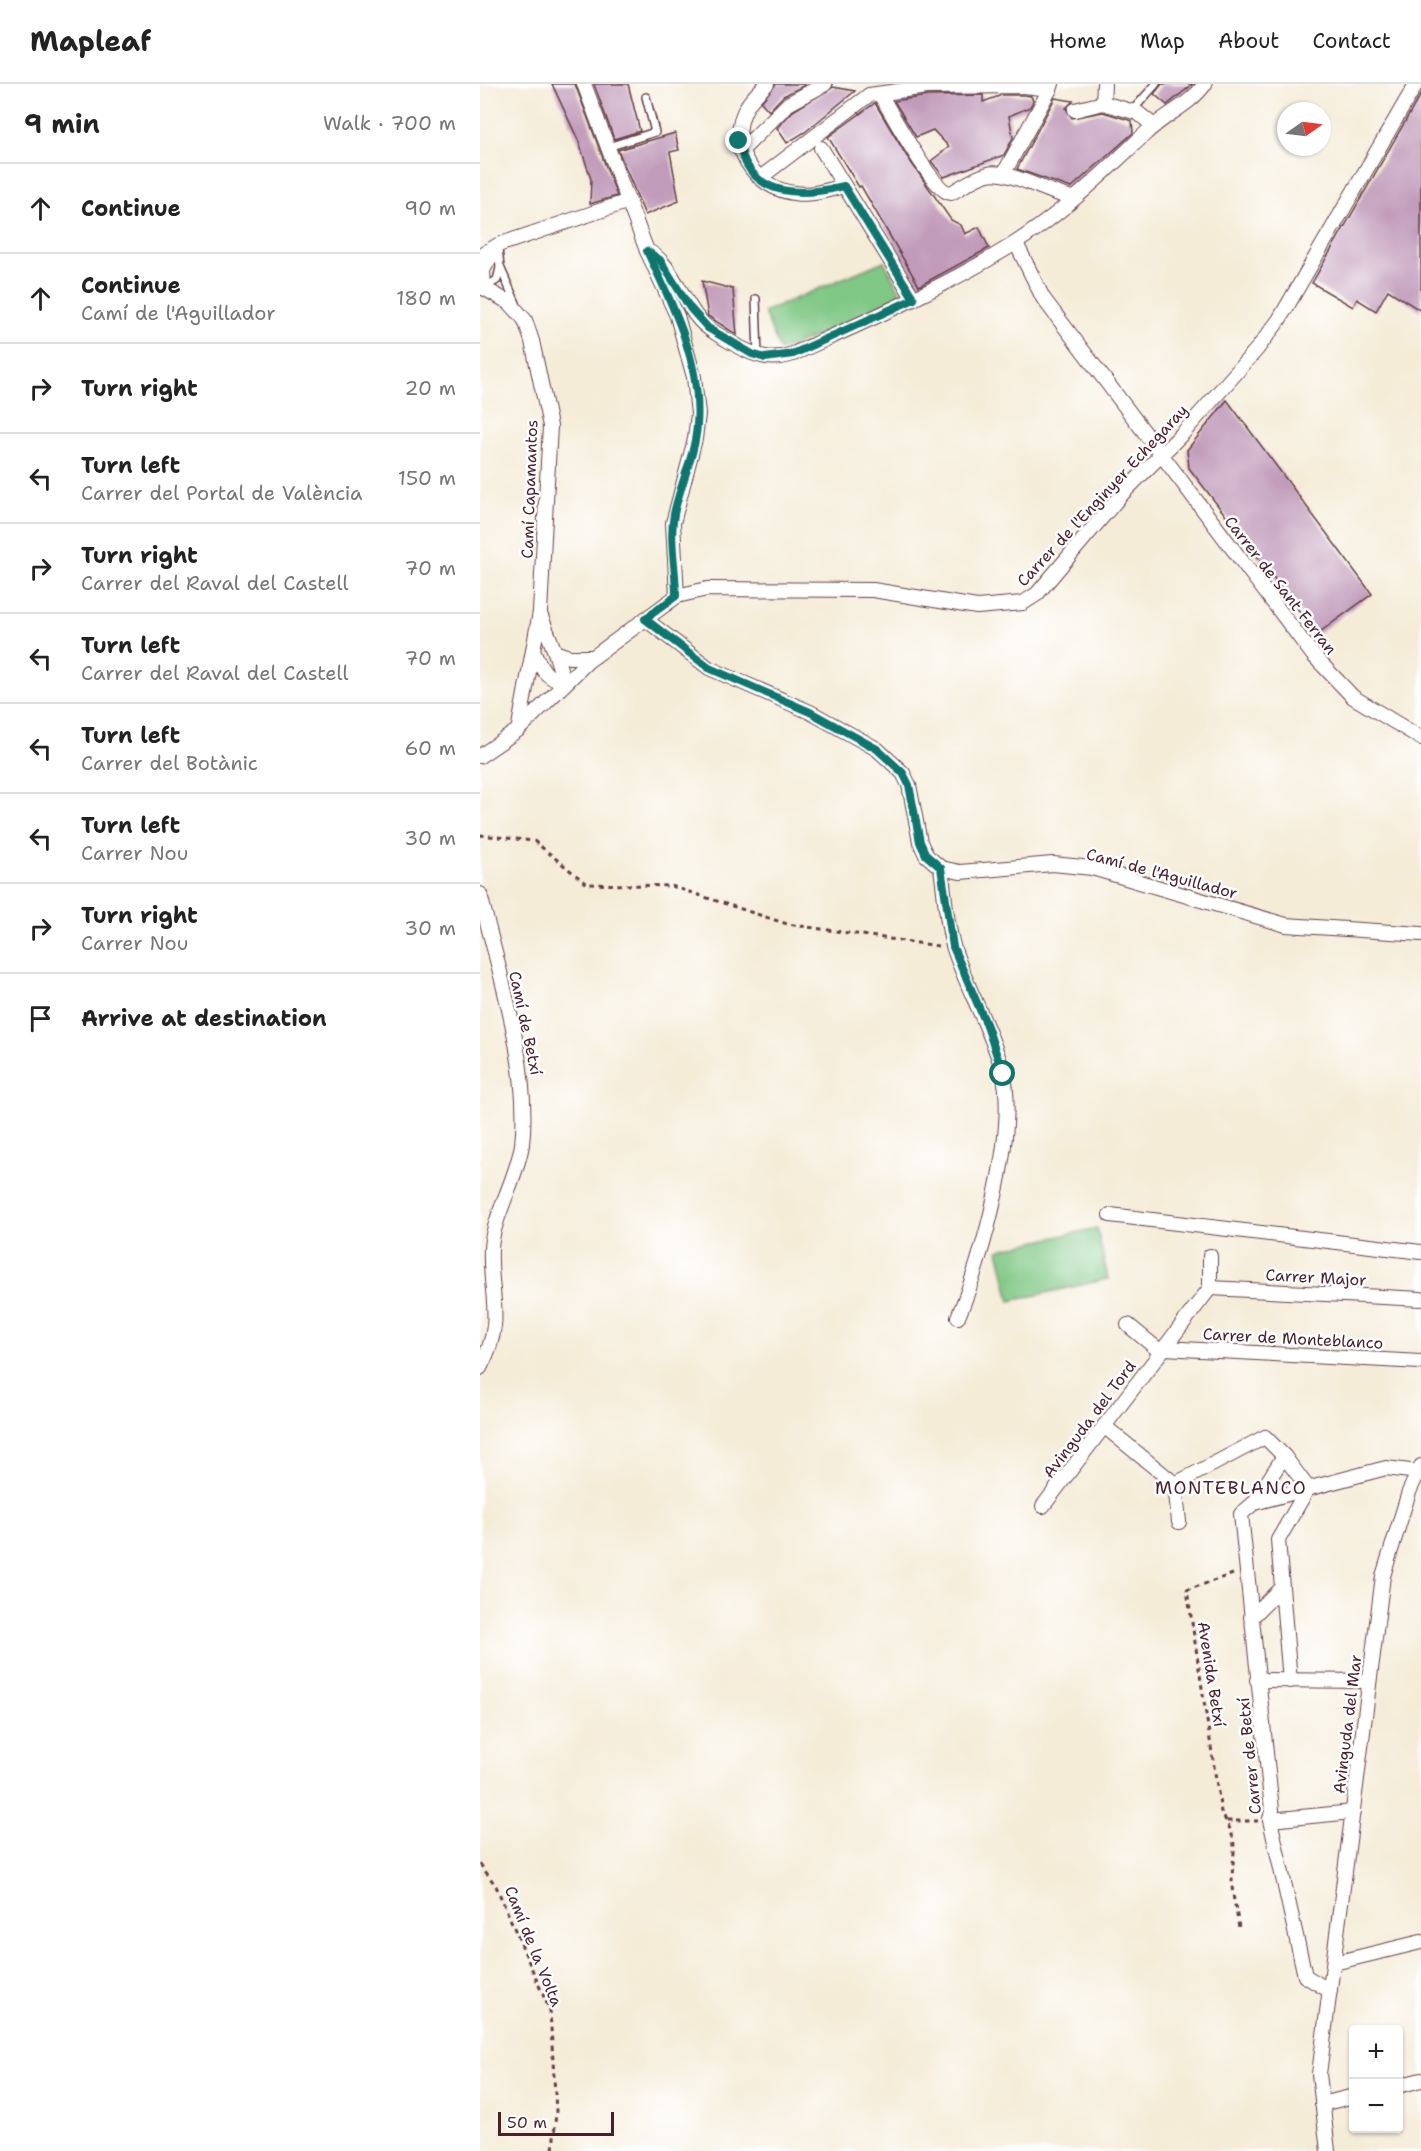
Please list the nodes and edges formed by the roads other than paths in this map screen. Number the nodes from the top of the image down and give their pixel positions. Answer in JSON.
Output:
{"nodes":[{"id":1,"x":584,"y":84,"type":"edge"},
{"id":2,"x":767,"y":84,"type":"edge"},
{"id":3,"x":825,"y":84,"type":"edge"},
{"id":4,"x":1104,"y":84,"type":"edge"},
{"id":5,"x":1156,"y":84,"type":"edge"},
{"id":6,"x":1205,"y":84,"type":"edge"},
{"id":7,"x":1416,"y":84,"type":"edge"},
{"id":8,"x":930,"y":86,"type":"edge"},
{"id":9,"x":1051,"y":87,"type":"edge"},
{"id":10,"x":871,"y":91,"type":"edge"},
{"id":11,"x":646,"y":97,"type":"dead end"},
{"id":12,"x":1103,"y":103,"type":"junction"},
{"id":13,"x":1075,"y":110,"type":"dead end"},
{"id":14,"x":1132,"y":111,"type":"junction"},
{"id":15,"x":1154,"y":126,"type":"junction"},
{"id":16,"x":608,"y":147,"type":"junction"},
{"id":17,"x":821,"y":148,"type":"dead end"},
{"id":18,"x":741,"y":151,"type":"junction"},
{"id":19,"x":1004,"y":173,"type":"junction"},
{"id":20,"x":760,"y":178,"type":"junction"},
{"id":21,"x":844,"y":186,"type":"junction"},
{"id":22,"x":1073,"y":198,"type":"junction"},
{"id":23,"x":629,"y":201,"type":"junction"},
{"id":24,"x":1016,"y":243,"type":"junction"},
{"id":25,"x":498,"y":245,"type":"junction"},
{"id":26,"x":647,"y":251,"type":"junction"},
{"id":27,"x":480,"y":256,"type":"edge"},
{"id":28,"x":500,"y":267,"type":"junction"},
{"id":29,"x":482,"y":287,"type":"edge"},
{"id":30,"x":756,"y":299,"type":"dead end"},
{"id":31,"x":914,"y":299,"type":"junction"},
{"id":32,"x":519,"y":311,"type":"junction"},
{"id":33,"x":758,"y":356,"type":"junction"},
{"id":34,"x":1161,"y":456,"type":"junction"},
{"id":35,"x":676,"y":596,"type":"junction"},
{"id":36,"x":540,"y":612,"type":"junction"},
{"id":37,"x":645,"y":619,"type":"junction"},
{"id":38,"x":532,"y":649,"type":"junction"},
{"id":39,"x":555,"y":652,"type":"junction"},
{"id":40,"x":593,"y":657,"type":"junction"},
{"id":41,"x":564,"y":682,"type":"junction"},
{"id":42,"x":518,"y":730,"type":"junction"},
{"id":43,"x":1421,"y":738,"type":"edge"},
{"id":44,"x":480,"y":756,"type":"edge"},
{"id":45,"x":941,"y":868,"type":"junction"},
{"id":46,"x":480,"y":894,"type":"edge"},
{"id":47,"x":1421,"y":934,"type":"edge"},
{"id":48,"x":1110,"y":1215,"type":"dead end"},
{"id":49,"x":1421,"y":1252,"type":"edge"},
{"id":50,"x":1210,"y":1256,"type":"dead end"},
{"id":51,"x":1210,"y":1288,"type":"junction"},
{"id":52,"x":1421,"y":1299,"type":"edge"},
{"id":53,"x":958,"y":1317,"type":"dead end"},
{"id":54,"x":1128,"y":1325,"type":"dead end"},
{"id":55,"x":1162,"y":1350,"type":"junction"},
{"id":56,"x":1421,"y":1362,"type":"edge"},
{"id":57,"x":480,"y":1368,"type":"edge"},
{"id":58,"x":1104,"y":1426,"type":"junction"},
{"id":59,"x":1284,"y":1456,"type":"junction"},
{"id":60,"x":1420,"y":1469,"type":"edge"},
{"id":61,"x":1175,"y":1484,"type":"junction"},
{"id":62,"x":1308,"y":1488,"type":"junction"},
{"id":63,"x":1254,"y":1503,"type":"junction"},
{"id":64,"x":1043,"y":1506,"type":"dead end"},
{"id":65,"x":1179,"y":1522,"type":"dead end"},
{"id":66,"x":1282,"y":1587,"type":"junction"},
{"id":67,"x":1251,"y":1618,"type":"junction"},
{"id":68,"x":1257,"y":1680,"type":"junction"},
{"id":69,"x":1290,"y":1681,"type":"junction"},
{"id":70,"x":1369,"y":1681,"type":"junction"},
{"id":71,"x":1353,"y":1812,"type":"junction"},
{"id":72,"x":1270,"y":1820,"type":"junction"},
{"id":73,"x":1421,"y":1942,"type":"edge"},
{"id":74,"x":1334,"y":1963,"type":"junction"},
{"id":75,"x":1330,"y":1991,"type":"junction"},
{"id":76,"x":1421,"y":2080,"type":"edge"},
{"id":77,"x":1403,"y":2085,"type":"edge"},
{"id":78,"x":1349,"y":2098,"type":"edge"},
{"id":79,"x":1322,"y":2104,"type":"junction"},
{"id":80,"x":1328,"y":2151,"type":"edge"}],
"edges":[{"from":1,"to":16,"type":"street"},
{"from":2,"to":18,"type":"street"},
{"from":3,"to":18,"type":"street"},
{"from":4,"to":12,"type":"street"},
{"from":5,"to":14,"type":"lane"},
{"from":6,"to":15,"type":"street"},
{"from":7,"to":34,"type":"street","name":"Carrer de l'Enginyer Echegaray"},
{"from":8,"to":9,"type":"street"},
{"from":8,"to":10,"type":"street"},
{"from":9,"to":19,"type":"street"},
{"from":10,"to":19,"type":"street"},
{"from":10,"to":20,"type":"street"},
{"from":11,"to":16,"type":"lane"},
{"from":12,"to":13,"type":"street"},
{"from":12,"to":14,"type":"street"},
{"from":14,"to":15,"type":"street"},
{"from":15,"to":22,"type":"street"},
{"from":16,"to":23,"type":"street"},
{"from":17,"to":21,"type":"street"},
{"from":18,"to":20,"type":"street"},
{"from":19,"to":22,"type":"street"},
{"from":20,"to":21,"type":"street"},
{"from":21,"to":31,"type":"street"},
{"from":22,"to":24,"type":"street"},
{"from":23,"to":25,"type":"street"},
{"from":23,"to":26,"type":"street"},
{"from":24,"to":31,"type":"street"},
{"from":24,"to":34,"type":"street","name":"Carrer de Sant Ferran"},
{"from":25,"to":27,"type":"street"},
{"from":25,"to":28,"type":"lane"},
{"from":25,"to":29,"type":"street"},
{"from":26,"to":33,"type":"street"},
{"from":26,"to":35,"type":"street"},
{"from":28,"to":29,"type":"lane"},
{"from":28,"to":32,"type":"lane"},
{"from":29,"to":32,"type":"street"},
{"from":30,"to":33,"type":"lane"},
{"from":31,"to":33,"type":"street"},
{"from":32,"to":36,"type":"street","name":"Camí Capamantos"},
{"from":34,"to":35,"type":"street","name":"Carrer de l'Enginyer Echegaray"},
{"from":34,"to":43,"type":"street","name":"Carrer de Sant Ferran"},
{"from":35,"to":37,"type":"street","name":"Carrer de l'Enginyer Echegaray"},
{"from":36,"to":38,"type":"street","name":"Camí Capamantos"},
{"from":36,"to":39,"type":"street","name":"Camí Capamantos"},
{"from":37,"to":40,"type":"street"},
{"from":37,"to":45,"type":"street"},
{"from":38,"to":41,"type":"street"},
{"from":38,"to":42,"type":"street","name":"Camí Capamantos"},
{"from":39,"to":40,"type":"street"},
{"from":39,"to":41,"type":"street","name":"Camí Capamantos"},
{"from":40,"to":41,"type":"street"},
{"from":41,"to":42,"type":"street"},
{"from":42,"to":44,"type":"street"},
{"from":45,"to":47,"type":"street","name":"Camí de l'Aguillador"},
{"from":45,"to":53,"type":"street"},
{"from":46,"to":57,"type":"street","name":"Camí de Betxí"},
{"from":48,"to":49,"type":"street"},
{"from":50,"to":51,"type":"street"},
{"from":51,"to":52,"type":"street","name":"Carrer Major"},
{"from":51,"to":55,"type":"street"},
{"from":54,"to":55,"type":"street"},
{"from":55,"to":56,"type":"street","name":"Carrer de Monteblanco"},
{"from":55,"to":58,"type":"street","name":"Avinguda del Tord"},
{"from":58,"to":61,"type":"street"},
{"from":58,"to":64,"type":"street","name":"Avinguda del Tord"},
{"from":59,"to":61,"type":"street"},
{"from":59,"to":62,"type":"street"},
{"from":59,"to":63,"type":"street","name":"Carrer de Betxí"},
{"from":60,"to":62,"type":"street"},
{"from":60,"to":70,"type":"street","name":"Avinguda del Mar"},
{"from":61,"to":65,"type":"street"},
{"from":62,"to":63,"type":"street"},
{"from":62,"to":66,"type":"street"},
{"from":63,"to":67,"type":"street","name":"Carrer de Betxí"},
{"from":66,"to":67,"type":"street"},
{"from":66,"to":69,"type":"street"},
{"from":67,"to":68,"type":"street","name":"Carrer de Betxí"},
{"from":68,"to":69,"type":"street","name":"Carrer de Betxí"},
{"from":68,"to":72,"type":"street","name":"Carrer de Betxí"},
{"from":69,"to":70,"type":"street","name":"Carrer de Betxí"},
{"from":70,"to":71,"type":"street","name":"Avinguda del Mar"},
{"from":71,"to":72,"type":"street","name":"Carrer de Betxí"},
{"from":71,"to":74,"type":"street","name":"Avinguda del Mar"},
{"from":72,"to":75,"type":"street"},
{"from":73,"to":74,"type":"street"},
{"from":74,"to":75,"type":"street","name":"Avinguda del Mar"},
{"from":75,"to":79,"type":"street","name":"Avinguda del Mar"},
{"from":76,"to":77,"type":"street"},
{"from":78,"to":79,"type":"street"},
{"from":79,"to":80,"type":"street","name":"Avinguda del Mar"}]}
